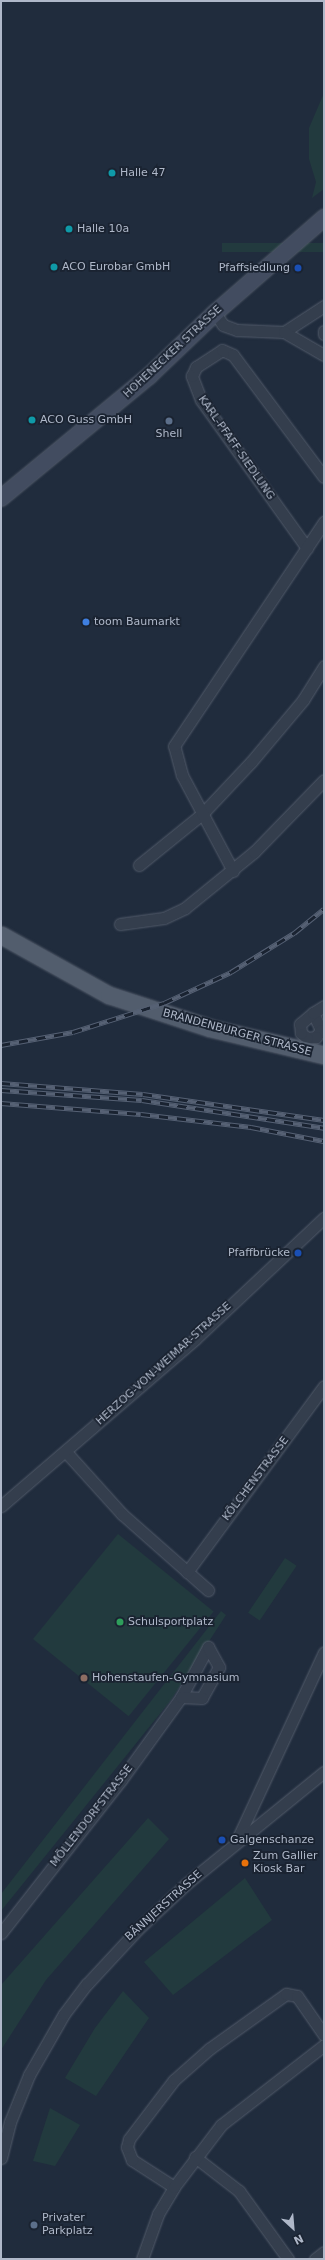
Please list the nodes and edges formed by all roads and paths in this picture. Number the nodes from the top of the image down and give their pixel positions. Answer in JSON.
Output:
{"nodes":[{"id":1,"x":324,"y":218,"type":"edge"},
{"id":2,"x":324,"y":306,"type":"edge"},
{"id":3,"x":214,"y":313,"type":"junction"},
{"id":4,"x":284,"y":332,"type":"junction"},
{"id":5,"x":324,"y":355,"type":"edge"},
{"id":6,"x":324,"y":477,"type":"edge"},
{"id":7,"x":1,"y":498,"type":"edge"},
{"id":8,"x":324,"y":522,"type":"edge"},
{"id":9,"x":307,"y":548,"type":"junction"},
{"id":10,"x":324,"y":666,"type":"edge"},
{"id":11,"x":324,"y":780,"type":"edge"},
{"id":12,"x":202,"y":814,"type":"junction"},
{"id":13,"x":139,"y":865,"type":"dead end"},
{"id":14,"x":233,"y":870,"type":"junction"},
{"id":15,"x":120,"y":924,"type":"dead end"},
{"id":16,"x":1,"y":935,"type":"edge"},
{"id":17,"x":324,"y":1006,"type":"edge"},
{"id":18,"x":313,"y":1013,"type":"dead end"},
{"id":19,"x":324,"y":1055,"type":"edge"},
{"id":20,"x":324,"y":1218,"type":"edge"},
{"id":21,"x":324,"y":1386,"type":"edge"},
{"id":22,"x":66,"y":1452,"type":"junction"},
{"id":23,"x":1,"y":1506,"type":"edge"},
{"id":24,"x":187,"y":1572,"type":"junction"},
{"id":25,"x":208,"y":1590,"type":"dead end"},
{"id":26,"x":324,"y":1652,"type":"edge"},
{"id":27,"x":181,"y":1698,"type":"dead end"},
{"id":28,"x":324,"y":1772,"type":"edge"},
{"id":29,"x":235,"y":1845,"type":"junction"},
{"id":30,"x":1,"y":1933,"type":"edge"},
{"id":31,"x":324,"y":2035,"type":"edge"},
{"id":32,"x":324,"y":2045,"type":"edge"},
{"id":33,"x":195,"y":2156,"type":"junction"},
{"id":34,"x":1,"y":2158,"type":"edge"},
{"id":35,"x":174,"y":2187,"type":"junction"},
{"id":36,"x":324,"y":2252,"type":"edge"},
{"id":37,"x":142,"y":2259,"type":"edge"},
{"id":38,"x":288,"y":2259,"type":"edge"},
{"id":39,"x":315,"y":2259,"type":"edge"}],
"edges":[{"from":1,"to":3,"type":"main road","name":"HOHENECKER STRASSE"},
{"from":2,"to":4,"type":"street"},
{"from":3,"to":4,"type":"street"},
{"from":3,"to":7,"type":"main road","name":"HOHENECKER STRASSE"},
{"from":4,"to":5,"type":"street"},
{"from":6,"to":9,"type":"street","name":"KARL-PFAFF-SIEDLUNG"},
{"from":8,"to":9,"type":"street"},
{"from":9,"to":12,"type":"street"},
{"from":10,"to":12,"type":"street"},
{"from":11,"to":14,"type":"street"},
{"from":12,"to":13,"type":"street"},
{"from":12,"to":14,"type":"street"},
{"from":14,"to":15,"type":"street"},
{"from":16,"to":19,"type":"main road","name":"BRANDENBURGER STRASSE"},
{"from":17,"to":18,"type":"street"},
{"from":20,"to":22,"type":"street","name":"HERZOG-VON-WEIMAR-STRASSE"},
{"from":21,"to":24,"type":"street","name":"KÖLCHENSTRASSE"},
{"from":22,"to":23,"type":"street","name":"HERZOG-VON-WEIMAR-STRASSE"},
{"from":22,"to":24,"type":"street"},
{"from":24,"to":25,"type":"street"},
{"from":26,"to":29,"type":"street","name":"BÄNNJERSTRASSE"},
{"from":27,"to":30,"type":"street","name":"MÖLLENDORFSTRASSE"},
{"from":28,"to":29,"type":"street"},
{"from":29,"to":34,"type":"street","name":"BÄNNJERSTRASSE"},
{"from":31,"to":35,"type":"street"},
{"from":32,"to":33,"type":"street"},
{"from":33,"to":35,"type":"street"},
{"from":33,"to":38,"type":"street"},
{"from":35,"to":37,"type":"street"},
{"from":36,"to":39,"type":"street"}]}
